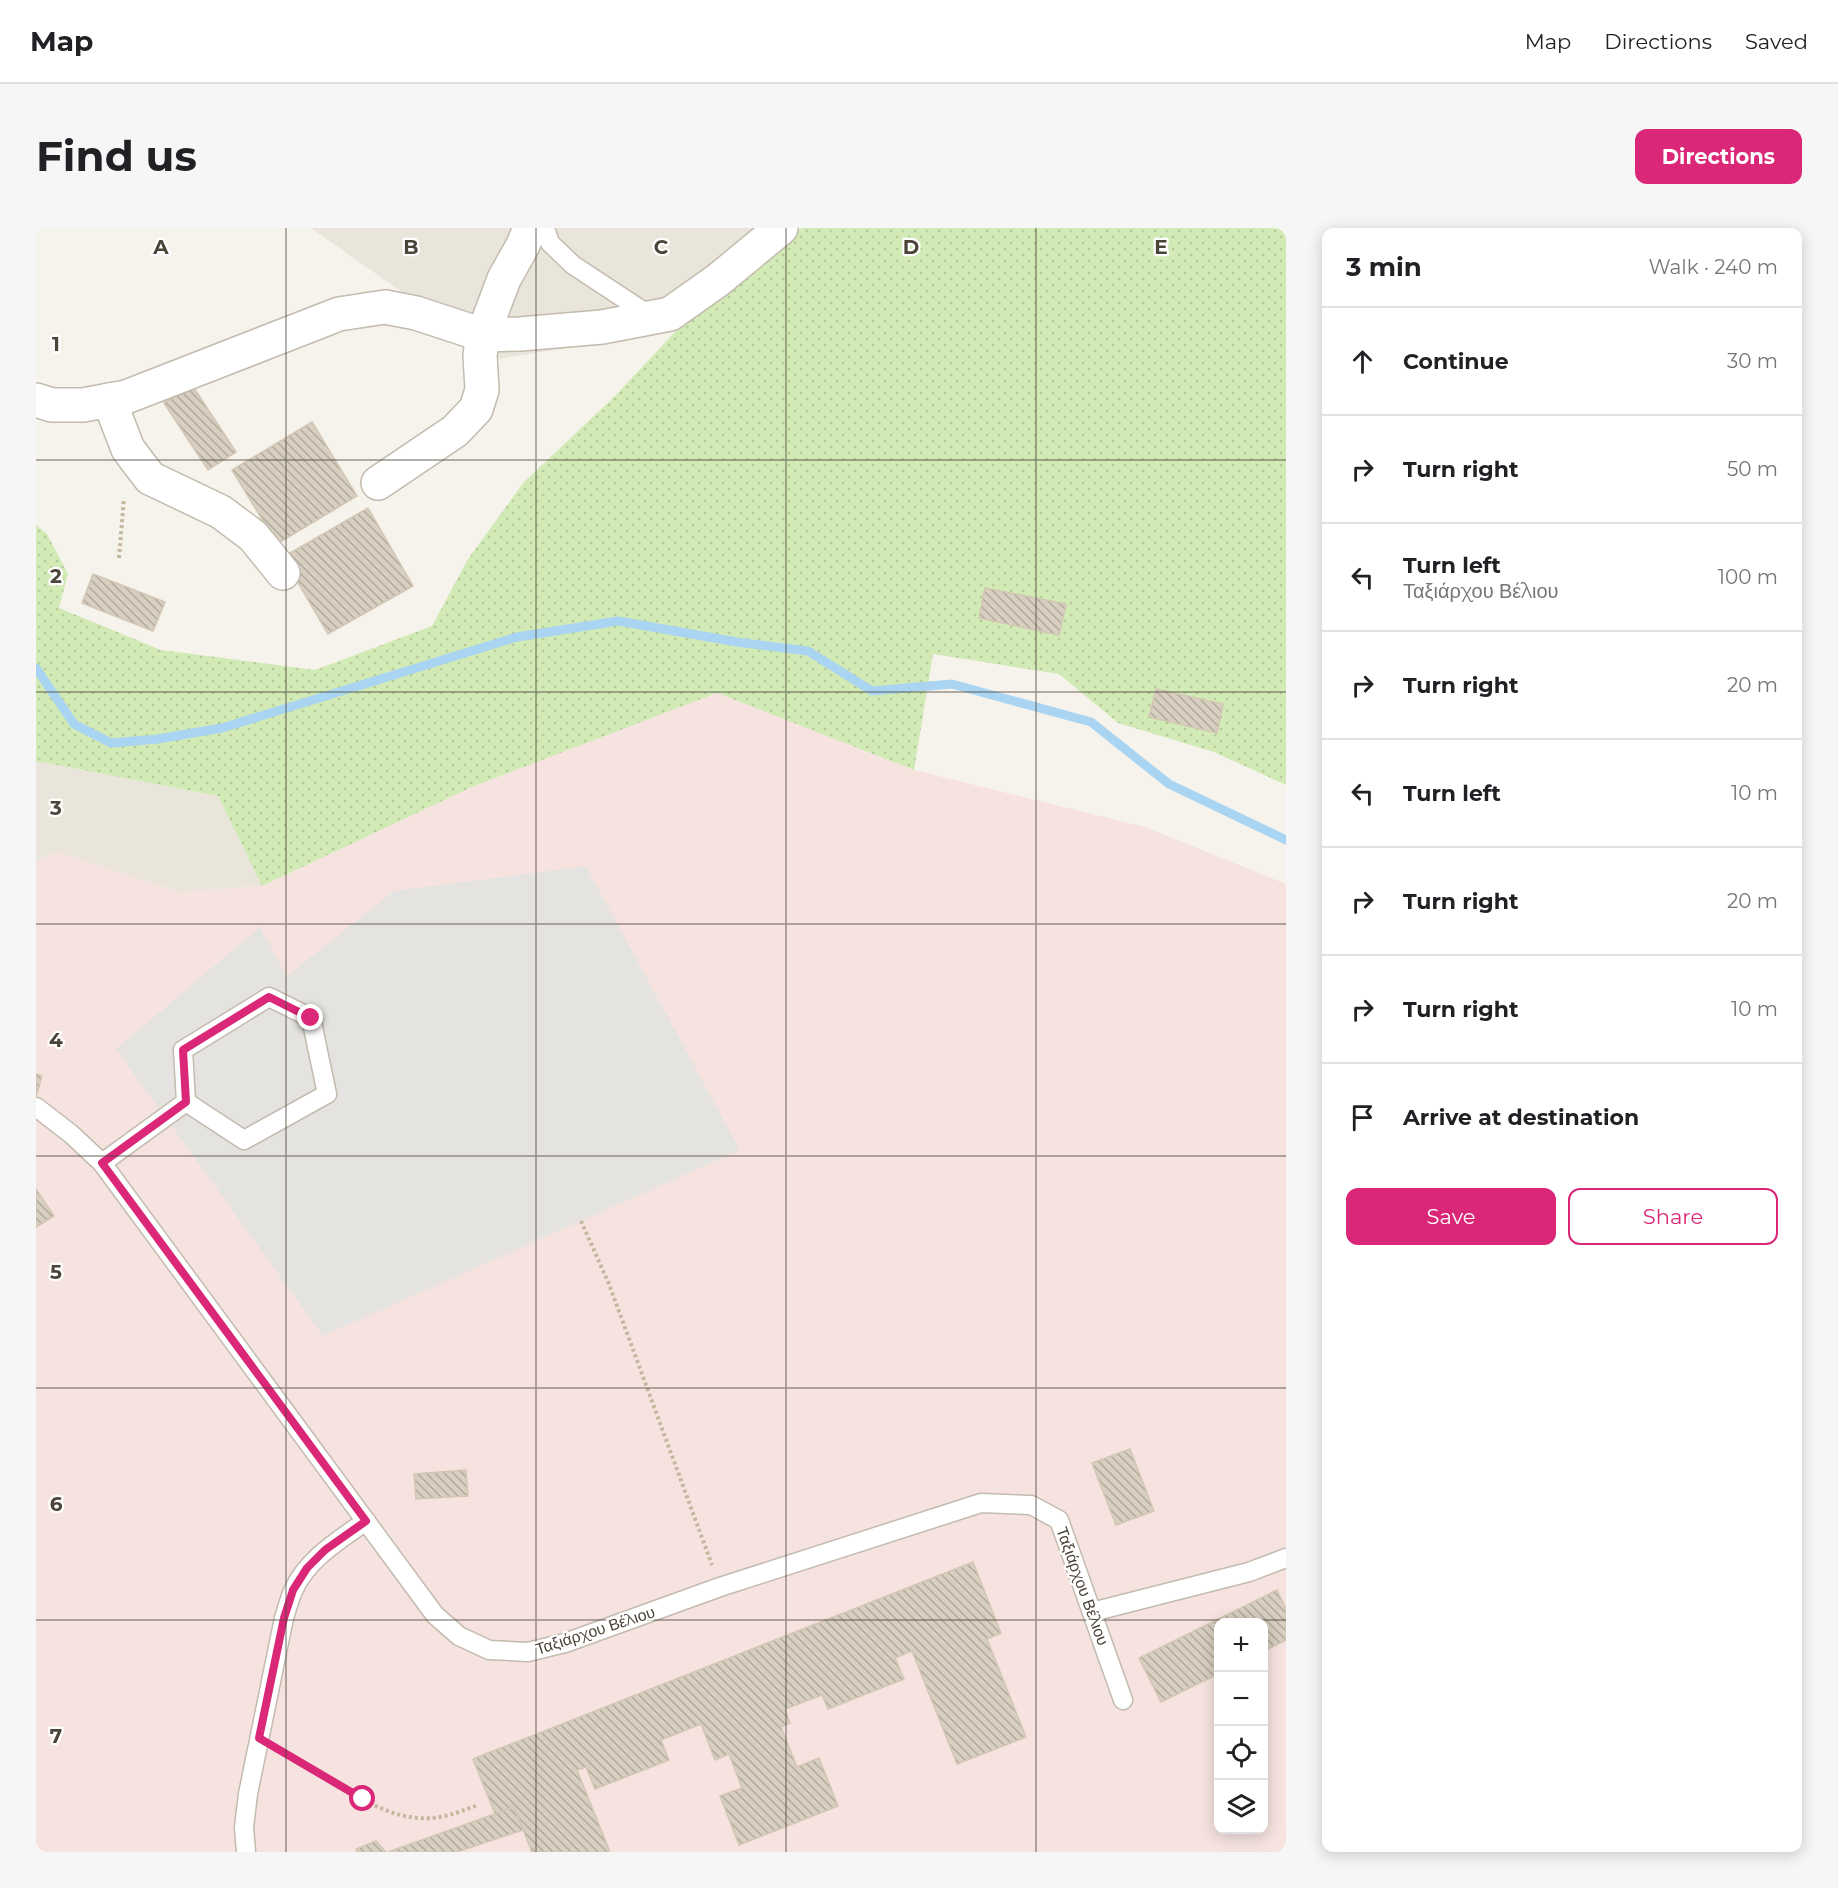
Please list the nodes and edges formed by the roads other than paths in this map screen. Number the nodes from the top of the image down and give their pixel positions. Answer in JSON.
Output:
{"nodes":[{"id":1,"x":530,"y":228,"type":"edge"},
{"id":2,"x":545,"y":228,"type":"edge"},
{"id":3,"x":781,"y":228,"type":"edge"},
{"id":4,"x":653,"y":318,"type":"junction"},
{"id":5,"x":483,"y":335,"type":"junction"},
{"id":6,"x":36,"y":400,"type":"edge"},
{"id":7,"x":109,"y":400,"type":"junction"},
{"id":8,"x":378,"y":483,"type":"dead end"},
{"id":9,"x":283,"y":573,"type":"dead end"},
{"id":10,"x":186,"y":1102,"type":"junction"},
{"id":11,"x":36,"y":1107,"type":"edge"},
{"id":12,"x":102,"y":1163,"type":"junction"},
{"id":13,"x":366,"y":1521,"type":"junction"},
{"id":14,"x":1286,"y":1558,"type":"edge"},
{"id":15,"x":1092,"y":1612,"type":"junction"},
{"id":16,"x":1123,"y":1700,"type":"dead end"},
{"id":17,"x":246,"y":1852,"type":"edge"}],
"edges":[{"from":1,"to":5,"type":"street"},
{"from":2,"to":4,"type":"lane"},
{"from":3,"to":4,"type":"street"},
{"from":4,"to":5,"type":"street"},
{"from":5,"to":7,"type":"street"},
{"from":5,"to":8,"type":"street"},
{"from":6,"to":7,"type":"street"},
{"from":7,"to":9,"type":"street"},
{"from":10,"to":10,"type":"lane"},
{"from":10,"to":12,"type":"lane"},
{"from":11,"to":12,"type":"lane","name":"Ταξιάρχου Βέλιου"},
{"from":12,"to":13,"type":"lane","name":"Ταξιάρχου Βέλιου"},
{"from":13,"to":15,"type":"lane","name":"Ταξιάρχου Βέλιου"},
{"from":13,"to":17,"type":"lane"},
{"from":14,"to":15,"type":"lane"},
{"from":15,"to":16,"type":"lane","name":"Ταξιάρχου Βέλιου"}]}
